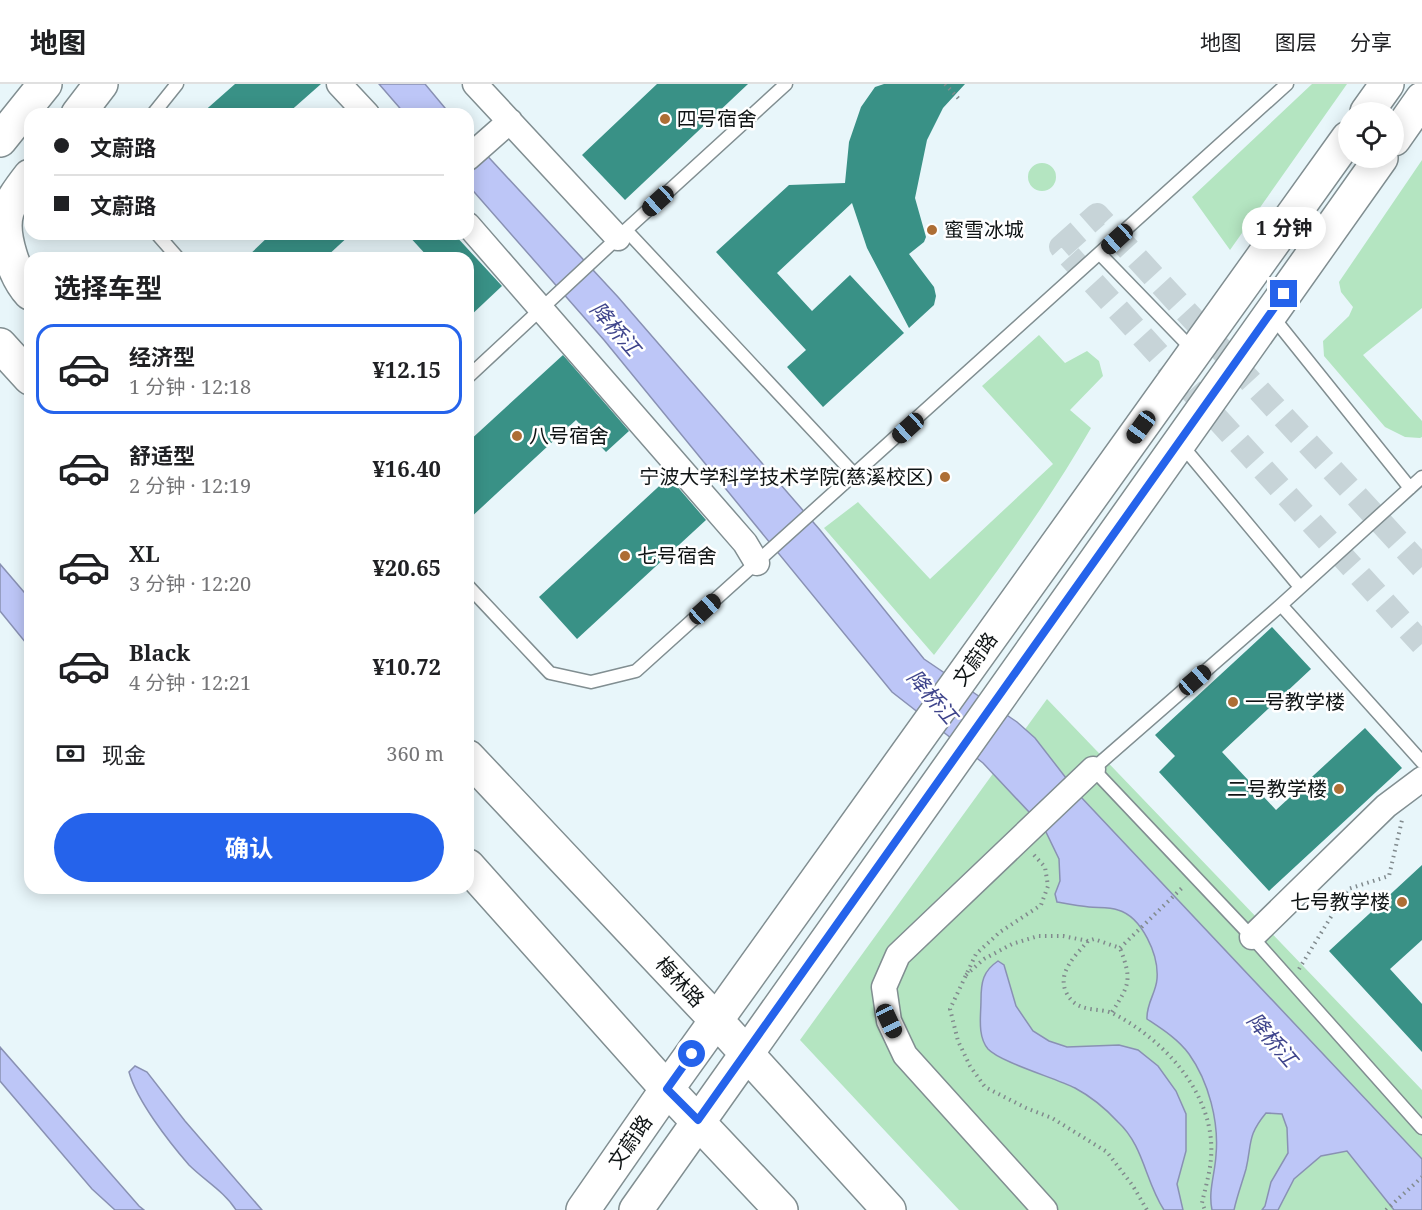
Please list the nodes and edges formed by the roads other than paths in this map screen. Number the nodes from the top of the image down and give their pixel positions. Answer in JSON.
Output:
{"nodes":[{"id":1,"x":45,"y":84,"type":"edge"},
{"id":2,"x":101,"y":84,"type":"edge"},
{"id":3,"x":177,"y":84,"type":"edge"},
{"id":4,"x":339,"y":84,"type":"edge"},
{"id":5,"x":475,"y":84,"type":"edge"},
{"id":6,"x":786,"y":84,"type":"edge"},
{"id":7,"x":1287,"y":84,"type":"edge"},
{"id":8,"x":1388,"y":84,"type":"edge"},
{"id":9,"x":1422,"y":99,"type":"edge"},
{"id":10,"x":1374,"y":102,"type":"edge"},
{"id":11,"x":26,"y":108,"type":"edge"},
{"id":12,"x":83,"y":108,"type":"edge"},
{"id":13,"x":158,"y":108,"type":"edge"},
{"id":14,"x":361,"y":108,"type":"edge"},
{"id":15,"x":24,"y":110,"type":"edge"},
{"id":16,"x":510,"y":121,"type":"junction"},
{"id":17,"x":1404,"y":125,"type":"edge"},
{"id":18,"x":0,"y":140,"type":"edge"},
{"id":19,"x":1338,"y":152,"type":"edge"},
{"id":20,"x":474,"y":153,"type":"edge"},
{"id":21,"x":1374,"y":168,"type":"edge"},
{"id":22,"x":24,"y":186,"type":"edge"},
{"id":23,"x":474,"y":232,"type":"edge"},
{"id":24,"x":622,"y":234,"type":"junction"},
{"id":25,"x":162,"y":240,"type":"edge"},
{"id":26,"x":173,"y":252,"type":"edge"},
{"id":27,"x":1100,"y":254,"type":"junction"},
{"id":28,"x":24,"y":283,"type":"edge"},
{"id":29,"x":540,"y":309,"type":"junction"},
{"id":30,"x":1270,"y":314,"type":"junction"},
{"id":31,"x":0,"y":345,"type":"edge"},
{"id":32,"x":1194,"y":352,"type":"junction"},
{"id":33,"x":24,"y":371,"type":"edge"},
{"id":34,"x":474,"y":371,"type":"edge"},
{"id":35,"x":1179,"y":441,"type":"junction"},
{"id":36,"x":855,"y":475,"type":"junction"},
{"id":37,"x":1422,"y":477,"type":"edge"},
{"id":38,"x":1410,"y":488,"type":"junction"},
{"id":39,"x":760,"y":560,"type":"junction"},
{"id":40,"x":1300,"y":587,"type":"junction"},
{"id":41,"x":474,"y":592,"type":"edge"},
{"id":42,"x":1281,"y":605,"type":"junction"},
{"id":43,"x":1422,"y":762,"type":"edge"},
{"id":44,"x":474,"y":763,"type":"edge"},
{"id":45,"x":1092,"y":770,"type":"junction"},
{"id":46,"x":1422,"y":779,"type":"edge"},
{"id":47,"x":474,"y":873,"type":"edge"},
{"id":48,"x":1252,"y":937,"type":"junction"},
{"id":49,"x":716,"y":1020,"type":"junction"},
{"id":50,"x":746,"y":1053,"type":"junction"},
{"id":51,"x":667,"y":1089,"type":"junction"},
{"id":52,"x":698,"y":1120,"type":"junction"},
{"id":53,"x":1422,"y":1128,"type":"edge"},
{"id":54,"x":583,"y":1210,"type":"edge"},
{"id":55,"x":636,"y":1210,"type":"edge"},
{"id":56,"x":781,"y":1210,"type":"edge"},
{"id":57,"x":890,"y":1210,"type":"edge"},
{"id":58,"x":1045,"y":1210,"type":"edge"}],
"edges":[{"from":1,"to":11,"type":"main road"},
{"from":2,"to":12,"type":"main road"},
{"from":3,"to":13,"type":"lane"},
{"from":4,"to":14,"type":"street"},
{"from":5,"to":16,"type":"street"},
{"from":6,"to":24,"type":"lane"},
{"from":7,"to":27,"type":"lane"},
{"from":8,"to":10,"type":"main road"},
{"from":9,"to":17,"type":"main road"},
{"from":15,"to":18,"type":"main road"},
{"from":16,"to":20,"type":"street"},
{"from":16,"to":24,"type":"street"},
{"from":19,"to":32,"type":"main road","name":"文蔚路"},
{"from":21,"to":30,"type":"main road","name":"文蔚路"},
{"from":22,"to":28,"type":"main road"},
{"from":23,"to":29,"type":"street"},
{"from":24,"to":29,"type":"lane"},
{"from":24,"to":36,"type":"lane"},
{"from":25,"to":26,"type":"lane"},
{"from":27,"to":32,"type":"lane"},
{"from":27,"to":36,"type":"lane"},
{"from":29,"to":34,"type":"lane"},
{"from":29,"to":39,"type":"street"},
{"from":30,"to":35,"type":"main road","name":"文蔚路"},
{"from":30,"to":38,"type":"lane"},
{"from":31,"to":33,"type":"main road"},
{"from":32,"to":49,"type":"main road","name":"文蔚路"},
{"from":35,"to":40,"type":"lane"},
{"from":35,"to":50,"type":"main road","name":"文蔚路"},
{"from":36,"to":39,"type":"lane"},
{"from":37,"to":38,"type":"lane"},
{"from":38,"to":40,"type":"lane"},
{"from":39,"to":41,"type":"lane"},
{"from":40,"to":42,"type":"lane"},
{"from":42,"to":43,"type":"lane"},
{"from":42,"to":45,"type":"lane"},
{"from":44,"to":49,"type":"main road","name":"梅林路"},
{"from":45,"to":48,"type":"lane"},
{"from":45,"to":58,"type":"street"},
{"from":46,"to":48,"type":"street"},
{"from":47,"to":51,"type":"main road"},
{"from":48,"to":53,"type":"lane"},
{"from":49,"to":50,"type":"main road","name":"梅林路"},
{"from":49,"to":51,"type":"main road","name":"文蔚路"},
{"from":50,"to":52,"type":"main road","name":"文蔚路"},
{"from":50,"to":57,"type":"main road","name":"梅林路"},
{"from":51,"to":52,"type":"main road"},
{"from":51,"to":54,"type":"main road","name":"文蔚路"},
{"from":52,"to":55,"type":"main road","name":"文蔚路"},
{"from":52,"to":56,"type":"main road"}]}
